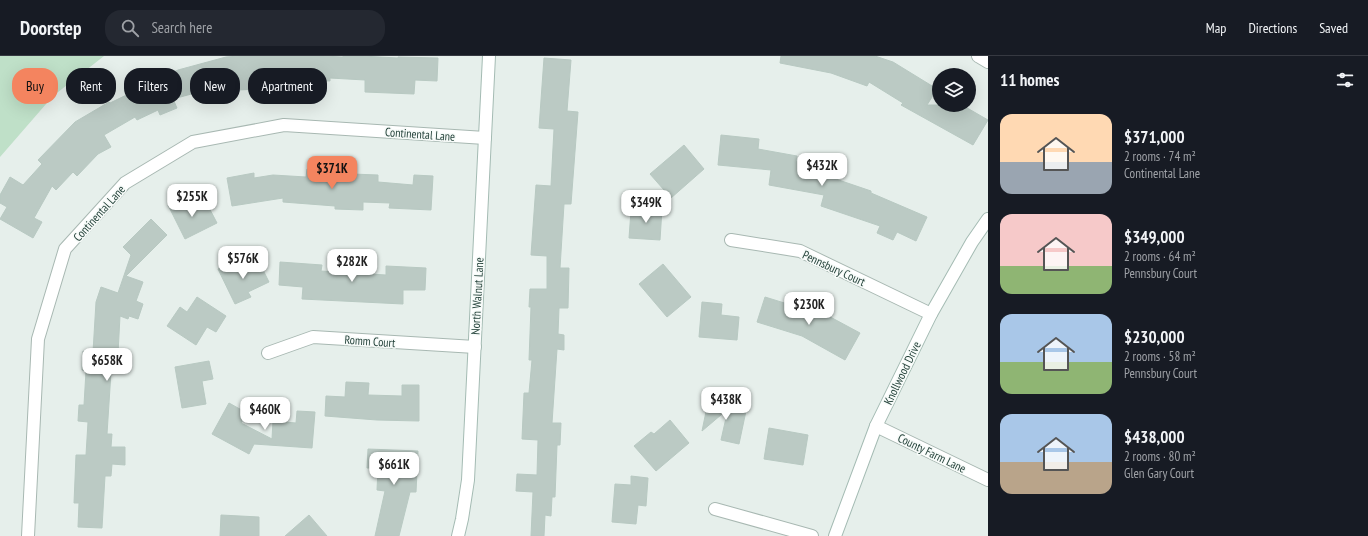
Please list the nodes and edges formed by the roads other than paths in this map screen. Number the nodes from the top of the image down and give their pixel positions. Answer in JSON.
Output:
{"nodes":[{"id":1,"x":489,"y":56,"type":"edge"},
{"id":2,"x":978,"y":56,"type":"edge"},
{"id":3,"x":988,"y":62,"type":"edge"},
{"id":4,"x":485,"y":138,"type":"junction"},
{"id":5,"x":988,"y":219,"type":"edge"},
{"id":6,"x":731,"y":240,"type":"dead end"},
{"id":7,"x":931,"y":314,"type":"junction"},
{"id":8,"x":474,"y":348,"type":"junction"},
{"id":9,"x":268,"y":353,"type":"dead end"},
{"id":10,"x":876,"y":426,"type":"junction"},
{"id":11,"x":988,"y":480,"type":"edge"},
{"id":12,"x":715,"y":509,"type":"dead end"},
{"id":13,"x":28,"y":536,"type":"edge"},
{"id":14,"x":458,"y":536,"type":"edge"},
{"id":15,"x":812,"y":536,"type":"edge"},
{"id":16,"x":834,"y":536,"type":"edge"}],
"edges":[{"from":1,"to":4,"type":"street","name":"North Walnut Lane"},
{"from":2,"to":3,"type":"street"},
{"from":4,"to":8,"type":"street","name":"North Walnut Lane"},
{"from":4,"to":13,"type":"street","name":"Continental Lane"},
{"from":5,"to":7,"type":"street","name":"Knollwood Drive"},
{"from":6,"to":7,"type":"street","name":"Pennsbury Court"},
{"from":7,"to":10,"type":"street","name":"Knollwood Drive"},
{"from":8,"to":9,"type":"street","name":"Romm Court"},
{"from":8,"to":14,"type":"street","name":"North Walnut Lane"},
{"from":10,"to":11,"type":"street","name":"County Farm Lane"},
{"from":10,"to":16,"type":"street","name":"Knollwood Drive"},
{"from":12,"to":15,"type":"street"}]}
